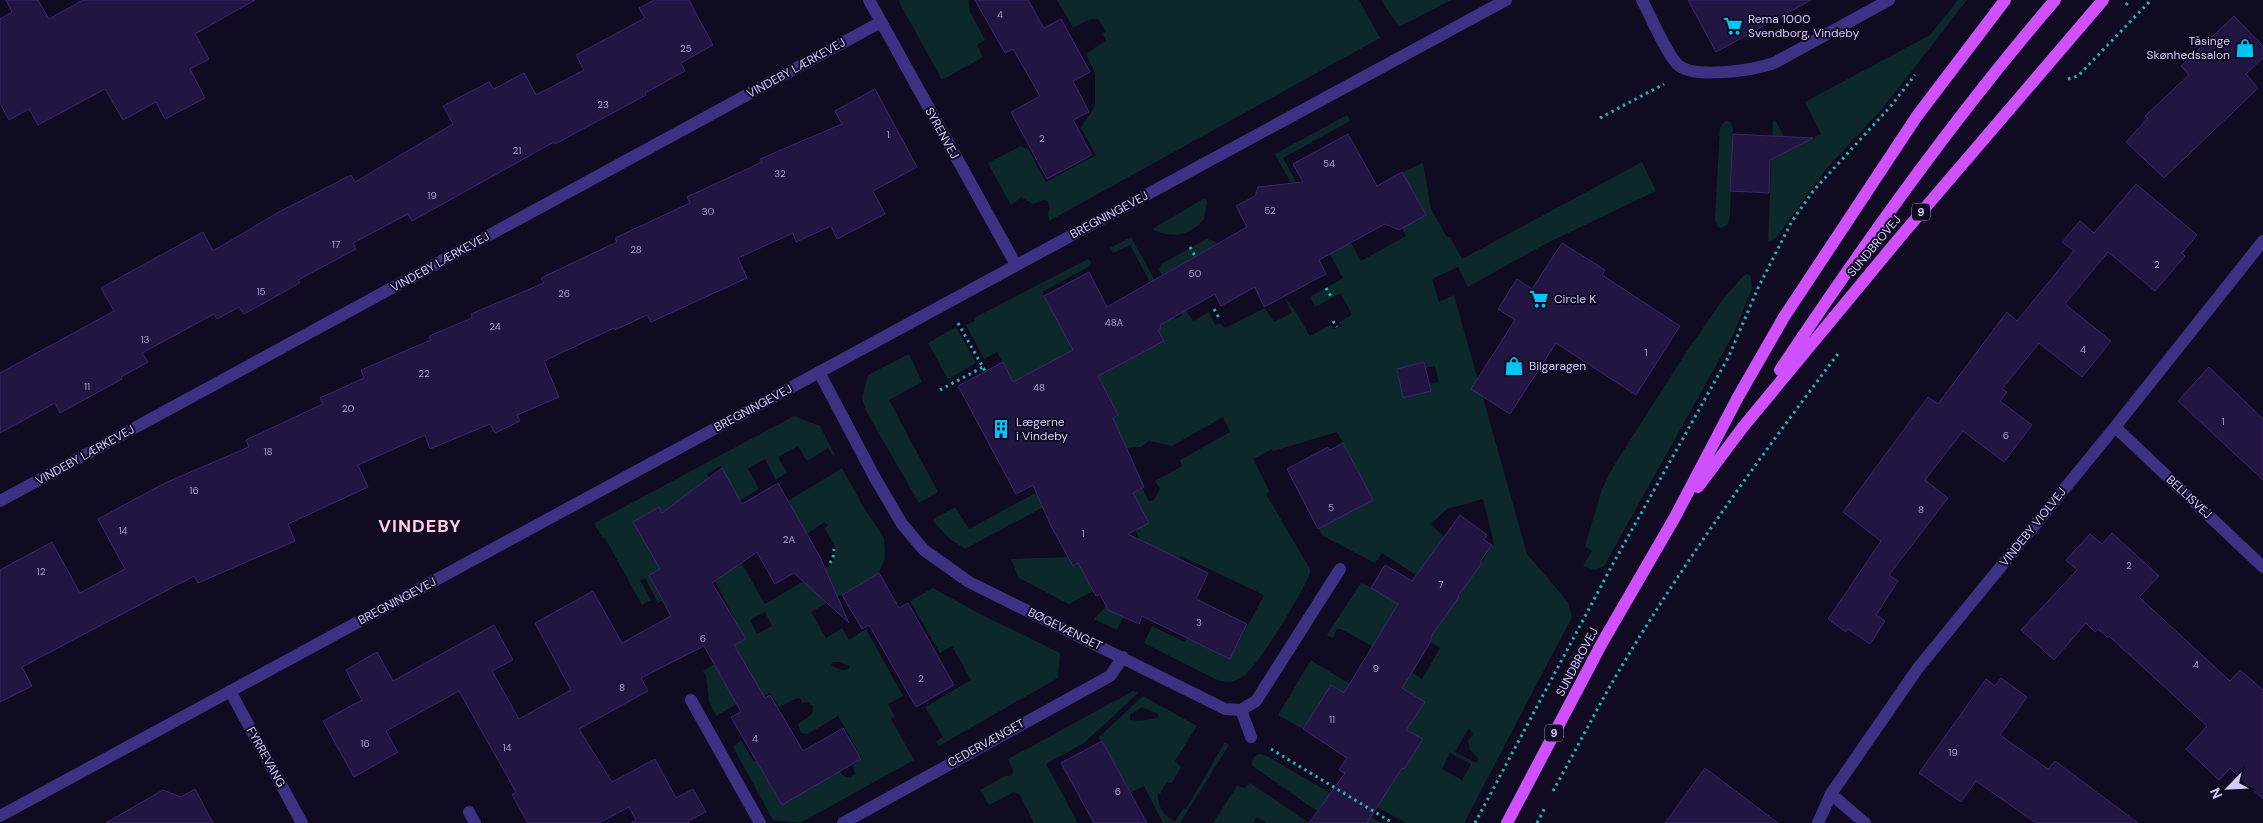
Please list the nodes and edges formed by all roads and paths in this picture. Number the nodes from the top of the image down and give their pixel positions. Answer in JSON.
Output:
{"nodes":[{"id":1,"x":869,"y":0,"type":"edge"},
{"id":2,"x":1506,"y":0,"type":"edge"},
{"id":3,"x":1642,"y":0,"type":"edge"},
{"id":4,"x":1889,"y":0,"type":"edge"},
{"id":5,"x":2005,"y":0,"type":"edge"},
{"id":6,"x":2055,"y":0,"type":"edge"},
{"id":7,"x":2103,"y":0,"type":"edge"},
{"id":8,"x":2151,"y":0,"type":"edge"},
{"id":9,"x":881,"y":22,"type":"junction"},
{"id":10,"x":1921,"y":68,"type":"dead end"},
{"id":11,"x":1689,"y":71,"type":"junction"},
{"id":12,"x":2060,"y":81,"type":"dead end"},
{"id":13,"x":1600,"y":118,"type":"dead end"},
{"id":14,"x":2263,"y":242,"type":"edge"},
{"id":15,"x":1190,"y":247,"type":"dead end"},
{"id":16,"x":1196,"y":256,"type":"dead end"},
{"id":17,"x":1016,"y":265,"type":"junction"},
{"id":18,"x":1326,"y":288,"type":"dead end"},
{"id":19,"x":1332,"y":298,"type":"dead end"},
{"id":20,"x":947,"y":303,"type":"junction"},
{"id":21,"x":1214,"y":309,"type":"dead end"},
{"id":22,"x":1218,"y":318,"type":"dead end"},
{"id":23,"x":1333,"y":321,"type":"dead end"},
{"id":24,"x":1337,"y":327,"type":"dead end"},
{"id":25,"x":1846,"y":344,"type":"dead end"},
{"id":26,"x":819,"y":372,"type":"junction"},
{"id":27,"x":940,"y":390,"type":"dead end"},
{"id":28,"x":1743,"y":427,"type":"junction"},
{"id":29,"x":2115,"y":427,"type":"junction"},
{"id":30,"x":0,"y":501,"type":"edge"},
{"id":31,"x":1676,"y":517,"type":"junction"},
{"id":32,"x":834,"y":549,"type":"dead end"},
{"id":33,"x":830,"y":563,"type":"dead end"},
{"id":34,"x":2263,"y":567,"type":"edge"},
{"id":35,"x":1340,"y":569,"type":"dead end"},
{"id":36,"x":1123,"y":657,"type":"junction"},
{"id":37,"x":230,"y":691,"type":"junction"},
{"id":38,"x":691,"y":700,"type":"dead end"},
{"id":39,"x":1242,"y":710,"type":"junction"},
{"id":40,"x":1251,"y":737,"type":"joint"},
{"id":41,"x":1831,"y":794,"type":"junction"},
{"id":42,"x":1550,"y":798,"type":"dead end"},
{"id":43,"x":1546,"y":806,"type":"dead end"},
{"id":44,"x":0,"y":816,"type":"edge"},
{"id":45,"x":302,"y":823,"type":"edge"},
{"id":46,"x":760,"y":823,"type":"edge"},
{"id":47,"x":843,"y":823,"type":"edge"},
{"id":48,"x":1394,"y":823,"type":"edge"},
{"id":49,"x":1475,"y":823,"type":"edge"},
{"id":50,"x":1507,"y":823,"type":"edge"},
{"id":51,"x":1537,"y":823,"type":"edge"},
{"id":52,"x":1818,"y":823,"type":"edge"},
{"id":53,"x":1865,"y":823,"type":"edge"}],
"edges":[{"from":1,"to":9,"type":"street","name":"SYRENVEJ"},
{"from":2,"to":17,"type":"street","name":"BREGNINGEVEJ"},
{"from":3,"to":11,"type":"street"},
{"from":4,"to":11,"type":"street"},
{"from":5,"to":31,"type":"main road","name":"SUNDBROVEJ","number":"9"},
{"from":6,"to":28,"type":"main road"},
{"from":7,"to":28,"type":"main road","name":"SUNDBROVEJ","number":"9"},
{"from":8,"to":12,"type":"path"},
{"from":9,"to":17,"type":"street","name":"SYRENVEJ"},
{"from":9,"to":30,"type":"street","name":"VINDEBY LÆRKEVEJ"},
{"from":10,"to":49,"type":"path"},
{"from":11,"to":13,"type":"path"},
{"from":14,"to":29,"type":"street","name":"VINDEBY VIOLVEJ"},
{"from":15,"to":16,"type":"path"},
{"from":17,"to":20,"type":"street","name":"BREGNINGEVEJ"},
{"from":18,"to":19,"type":"path"},
{"from":20,"to":26,"type":"street","name":"BREGNINGEVEJ"},
{"from":20,"to":27,"type":"path"},
{"from":21,"to":22,"type":"path"},
{"from":23,"to":24,"type":"path"},
{"from":25,"to":42,"type":"path"},
{"from":26,"to":36,"type":"street","name":"BØGEVÆNGET"},
{"from":26,"to":37,"type":"street","name":"BREGNINGEVEJ"},
{"from":28,"to":31,"type":"main road","name":"SUNDBROVEJ","number":"9"},
{"from":29,"to":34,"type":"street","name":"BELLISVEJ"},
{"from":29,"to":41,"type":"street","name":"VINDEBY VIOLVEJ"},
{"from":31,"to":50,"type":"main road","name":"SUNDBROVEJ","number":"9"},
{"from":32,"to":33,"type":"path"},
{"from":35,"to":39,"type":"street"},
{"from":36,"to":39,"type":"street","name":"BØGEVÆNGET"},
{"from":36,"to":47,"type":"street","name":"CEDERVÆNGET"},
{"from":37,"to":44,"type":"street","name":"BREGNINGEVEJ"},
{"from":37,"to":45,"type":"street","name":"FYRREVANG"},
{"from":38,"to":46,"type":"street"},
{"from":39,"to":40,"type":"street"},
{"from":40,"to":48,"type":"path"},
{"from":41,"to":52,"type":"street","name":"VINDEBY VIOLVEJ"},
{"from":41,"to":53,"type":"street"},
{"from":43,"to":51,"type":"path"}]}
